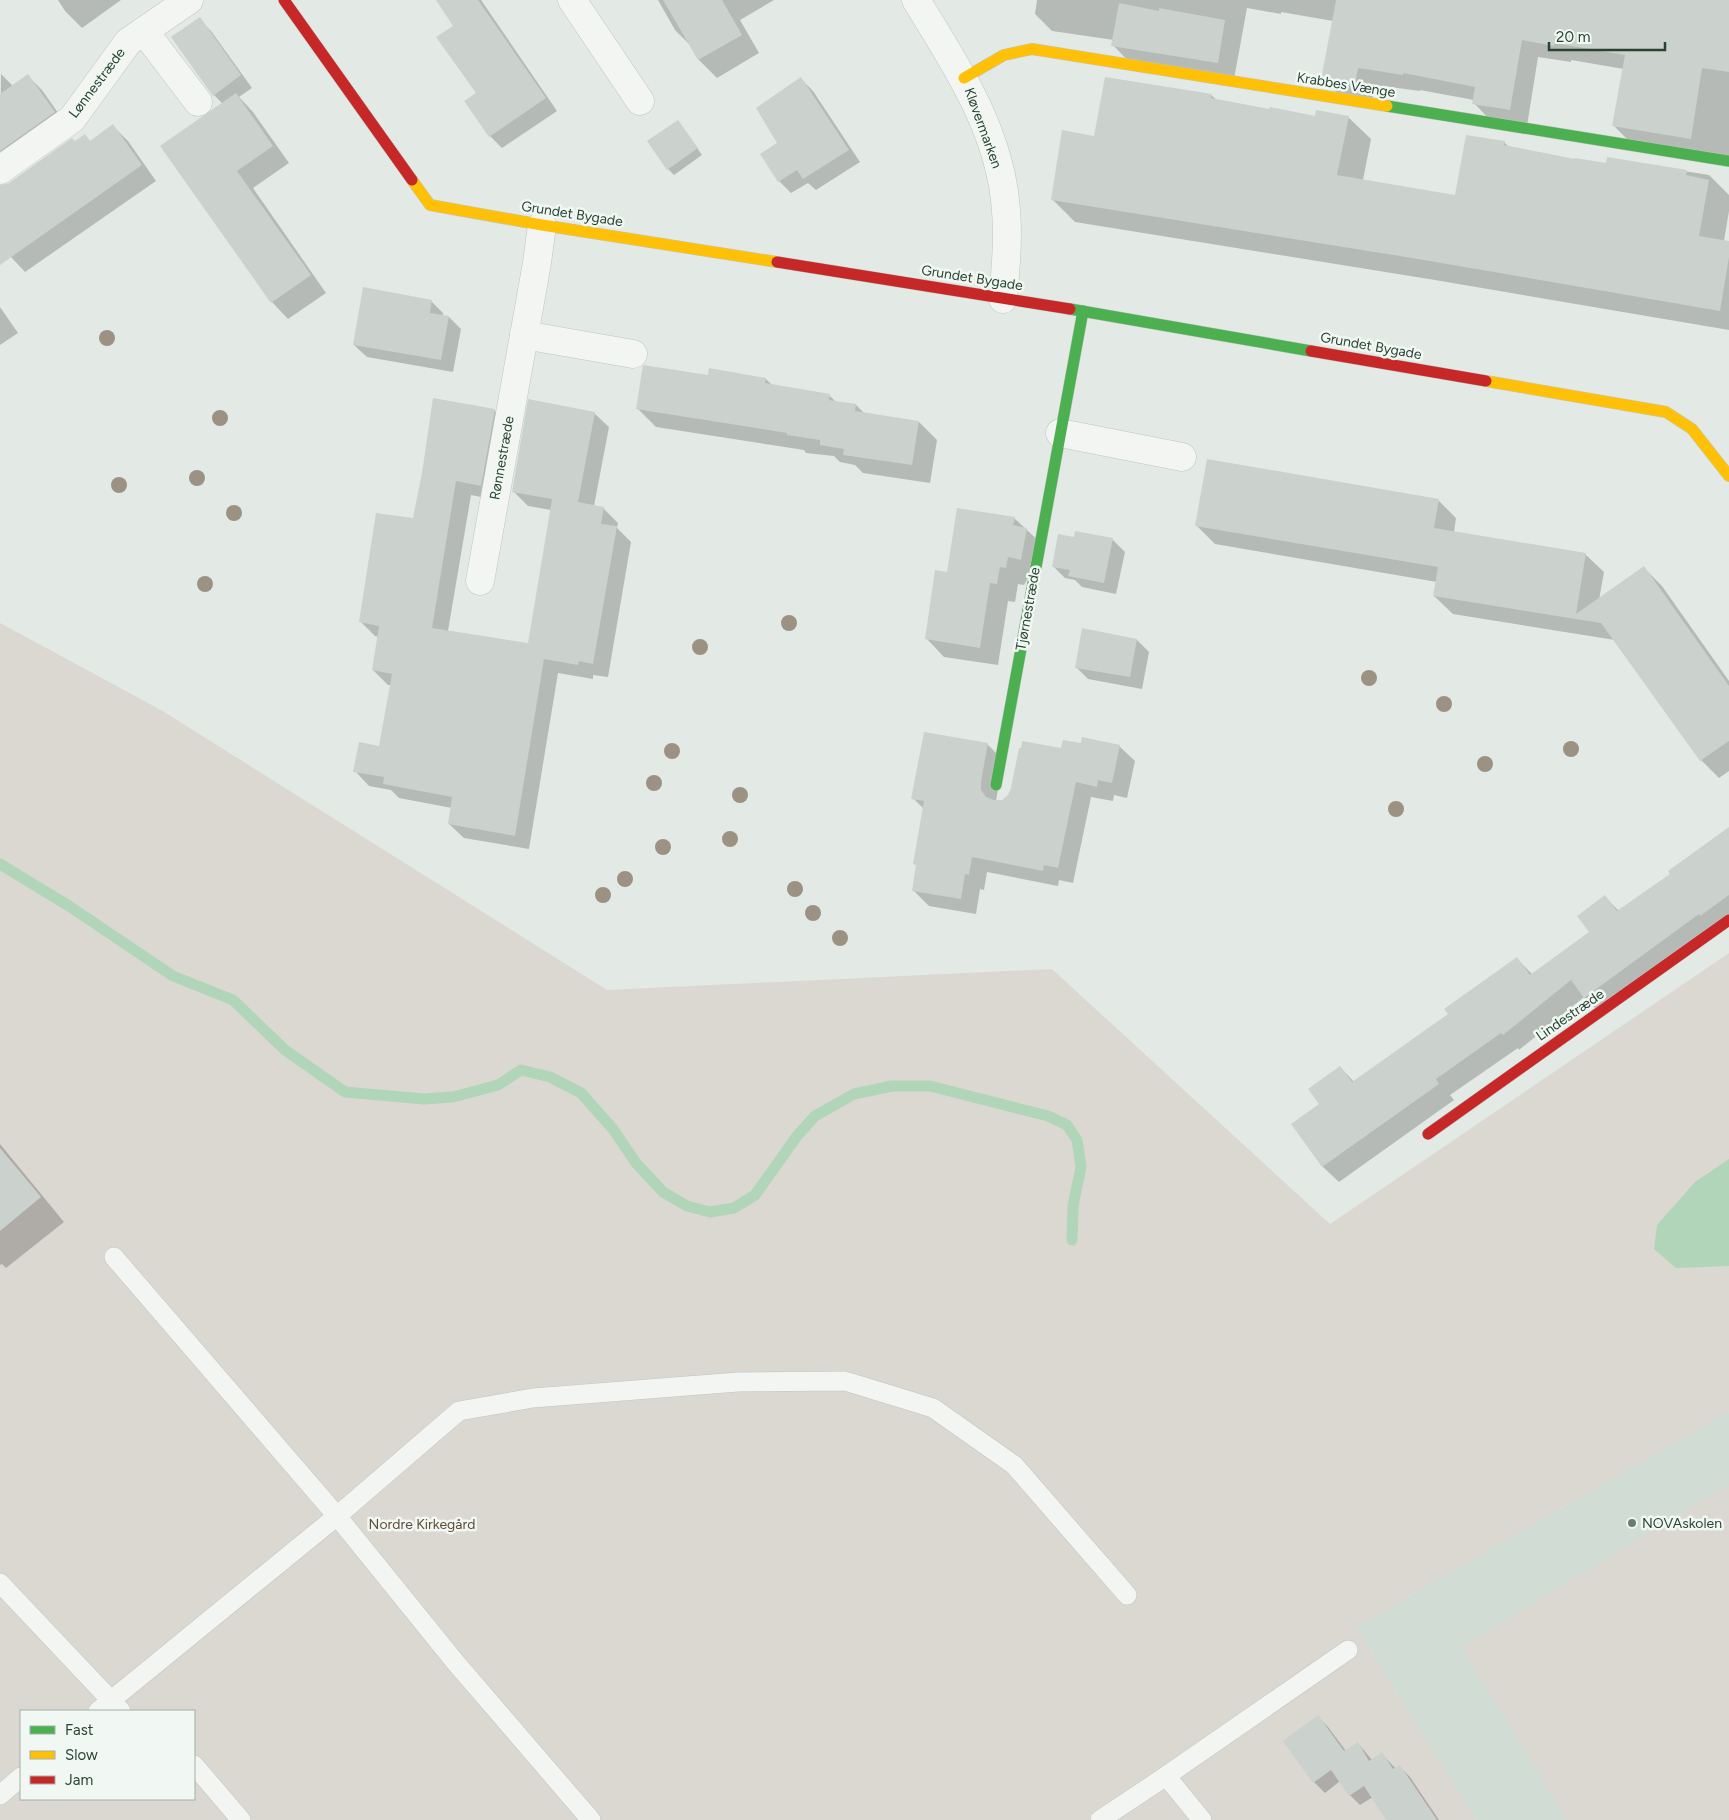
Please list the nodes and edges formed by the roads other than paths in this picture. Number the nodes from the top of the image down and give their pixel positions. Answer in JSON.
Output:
{"nodes":[{"id":1,"x":189,"y":0,"type":"edge"},
{"id":2,"x":284,"y":0,"type":"edge"},
{"id":3,"x":572,"y":0,"type":"edge"},
{"id":4,"x":916,"y":0,"type":"edge"},
{"id":5,"x":144,"y":30,"type":"junction"},
{"id":6,"x":964,"y":78,"type":"junction"},
{"id":7,"x":640,"y":101,"type":"dead end"},
{"id":8,"x":198,"y":102,"type":"dead end"},
{"id":9,"x":1729,"y":161,"type":"edge"},
{"id":10,"x":0,"y":170,"type":"edge"},
{"id":11,"x":542,"y":225,"type":"junction"},
{"id":12,"x":1003,"y":298,"type":"junction"},
{"id":13,"x":1083,"y":312,"type":"junction"},
{"id":14,"x":524,"y":335,"type":"junction"},
{"id":15,"x":632,"y":354,"type":"dead end"},
{"id":16,"x":1060,"y":433,"type":"junction"},
{"id":17,"x":1182,"y":457,"type":"dead end"},
{"id":18,"x":1729,"y":476,"type":"edge"},
{"id":19,"x":480,"y":581,"type":"dead end"},
{"id":20,"x":996,"y":785,"type":"dead end"},
{"id":21,"x":1729,"y":920,"type":"edge"},
{"id":22,"x":1428,"y":1134,"type":"dead end"},
{"id":23,"x":114,"y":1257,"type":"dead end"},
{"id":24,"x":337,"y":1516,"type":"junction"},
{"id":25,"x":0,"y":1583,"type":"edge"},
{"id":26,"x":1127,"y":1595,"type":"dead end"},
{"id":27,"x":1348,"y":1650,"type":"dead end"},
{"id":28,"x":110,"y":1707,"type":"edge"},
{"id":29,"x":195,"y":1766,"type":"edge"},
{"id":30,"x":1166,"y":1776,"type":"junction"},
{"id":31,"x":20,"y":1778,"type":"edge"},
{"id":32,"x":0,"y":1795,"type":"edge"},
{"id":33,"x":242,"y":1820,"type":"edge"},
{"id":34,"x":591,"y":1820,"type":"edge"},
{"id":35,"x":1100,"y":1820,"type":"edge"},
{"id":36,"x":1202,"y":1820,"type":"edge"}],
"edges":[{"from":1,"to":5,"type":"street","name":"Lønnestræde"},
{"from":2,"to":11,"type":"street","name":"Grundet Bygade"},
{"from":3,"to":7,"type":"street"},
{"from":4,"to":6,"type":"street","name":"Kløvermarken"},
{"from":5,"to":8,"type":"street"},
{"from":5,"to":10,"type":"street","name":"Lønnestræde"},
{"from":6,"to":9,"type":"street","name":"Krabbes Vænge"},
{"from":6,"to":12,"type":"street","name":"Kløvermarken"},
{"from":11,"to":12,"type":"street","name":"Grundet Bygade"},
{"from":11,"to":14,"type":"street","name":"Rønnestræde"},
{"from":12,"to":13,"type":"street","name":"Grundet Bygade"},
{"from":13,"to":16,"type":"street","name":"Tjørnestræde"},
{"from":13,"to":18,"type":"street","name":"Grundet Bygade"},
{"from":14,"to":15,"type":"street"},
{"from":14,"to":19,"type":"street","name":"Rønnestræde"},
{"from":16,"to":17,"type":"street"},
{"from":16,"to":20,"type":"street","name":"Tjørnestræde"},
{"from":21,"to":22,"type":"street","name":"Lindestræde"},
{"from":23,"to":24,"type":"lane"},
{"from":24,"to":26,"type":"lane"},
{"from":24,"to":28,"type":"lane"},
{"from":24,"to":34,"type":"lane"},
{"from":25,"to":28,"type":"lane"},
{"from":27,"to":30,"type":"lane"},
{"from":29,"to":33,"type":"lane"},
{"from":30,"to":35,"type":"lane"},
{"from":30,"to":36,"type":"lane"},
{"from":31,"to":32,"type":"lane"}]}
